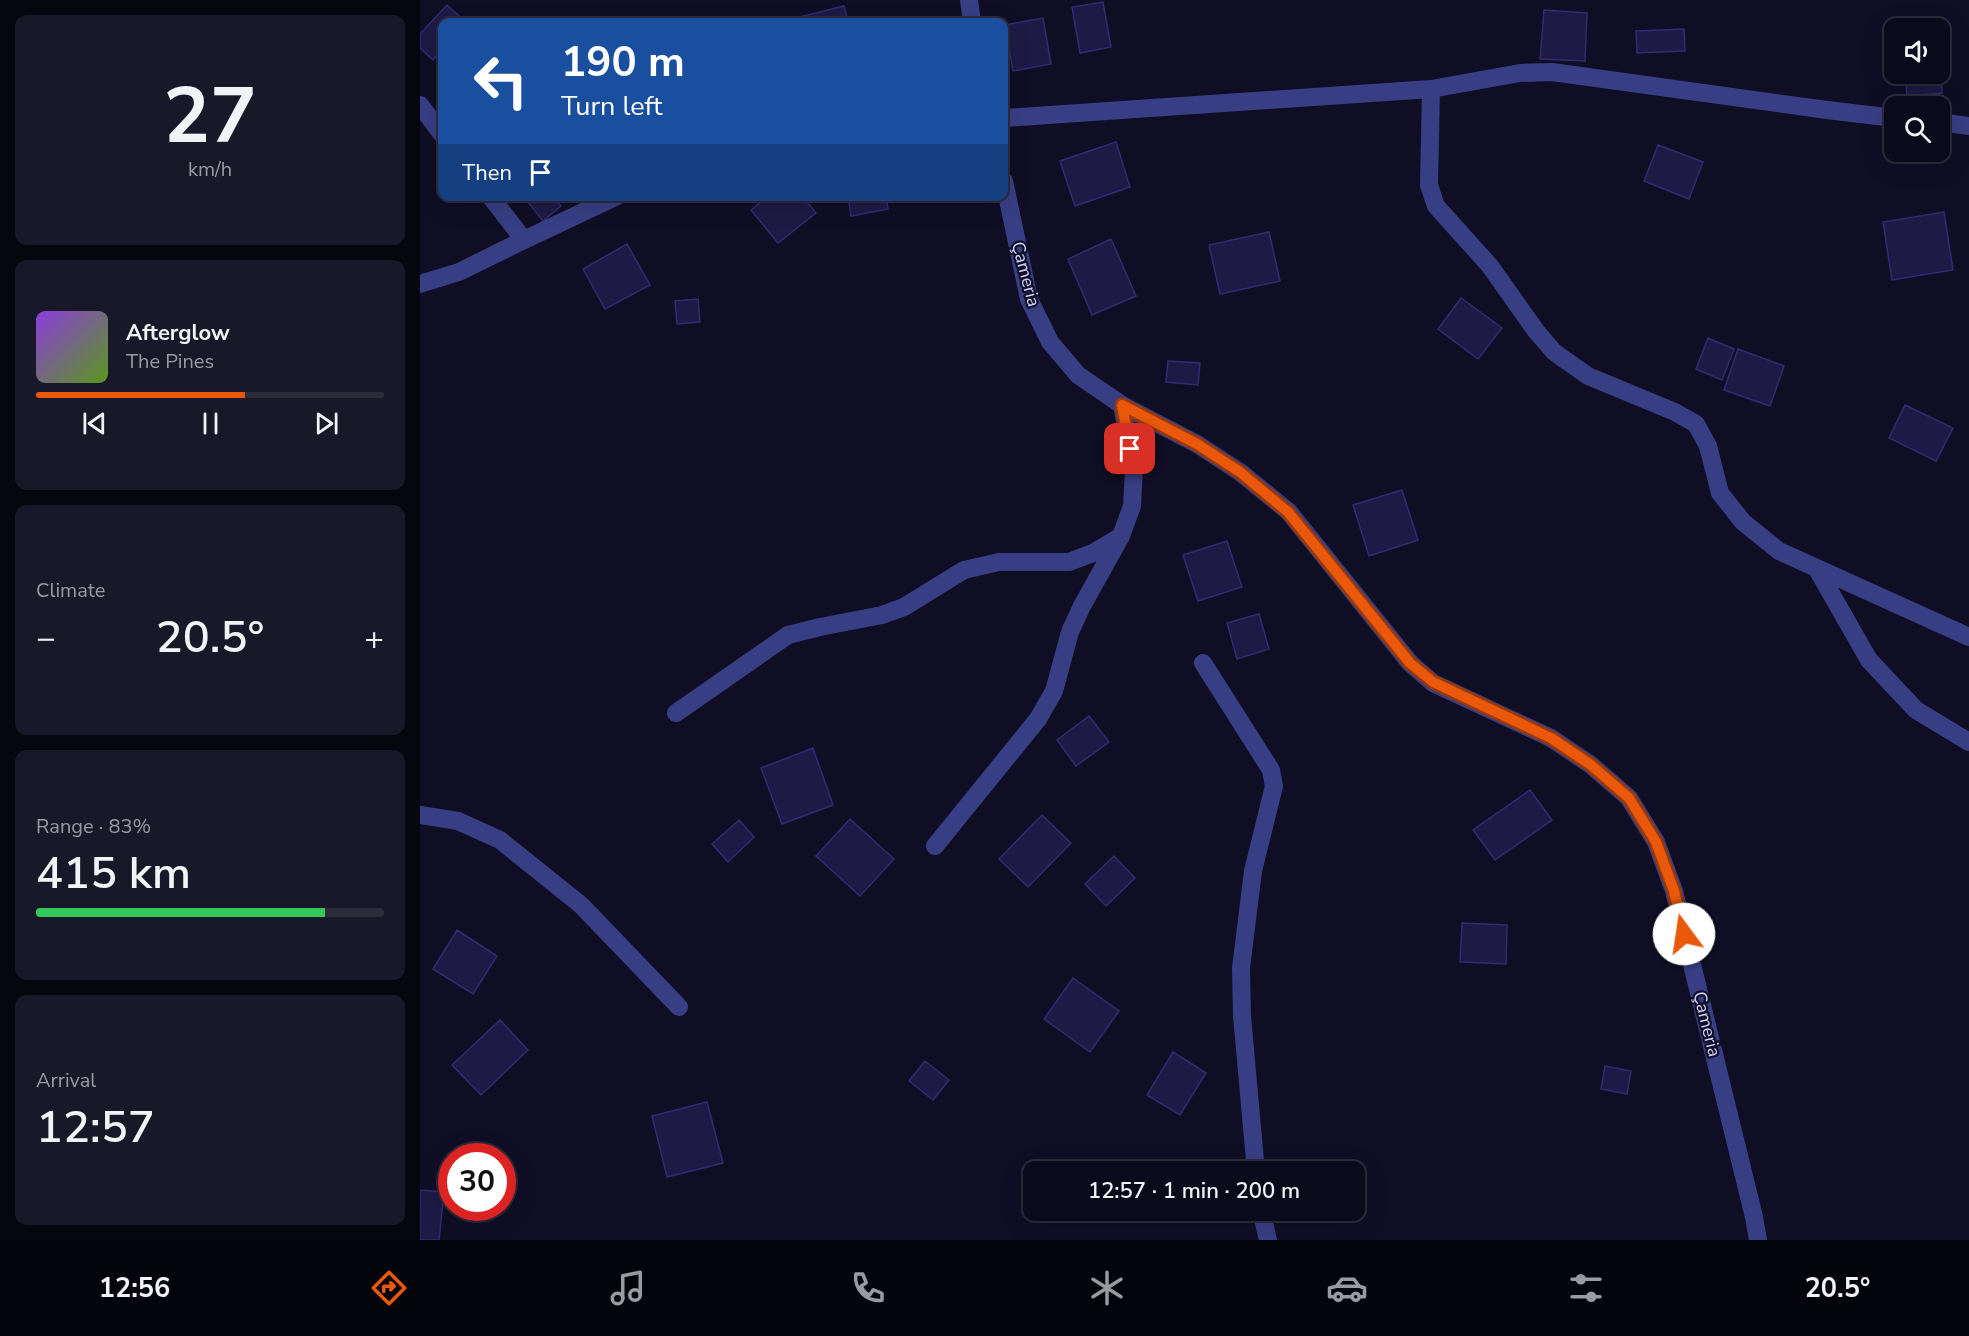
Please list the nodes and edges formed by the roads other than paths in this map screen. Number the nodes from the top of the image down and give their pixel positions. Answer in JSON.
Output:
{"nodes":[{"id":1,"x":969,"y":0,"type":"edge"},
{"id":2,"x":971,"y":18,"type":"edge"},
{"id":3,"x":1431,"y":89,"type":"junction"},
{"id":4,"x":420,"y":105,"type":"edge"},
{"id":5,"x":1884,"y":117,"type":"edge"},
{"id":6,"x":1008,"y":118,"type":"edge"},
{"id":7,"x":1950,"y":123,"type":"edge"},
{"id":8,"x":1969,"y":126,"type":"edge"},
{"id":9,"x":438,"y":130,"type":"edge"},
{"id":10,"x":1008,"y":200,"type":"edge"},
{"id":11,"x":494,"y":201,"type":"edge"},
{"id":12,"x":606,"y":201,"type":"edge"},
{"id":13,"x":524,"y":240,"type":"junction"},
{"id":14,"x":420,"y":284,"type":"edge"},
{"id":15,"x":1122,"y":405,"type":"junction"},
{"id":16,"x":1121,"y":536,"type":"junction"},
{"id":17,"x":1817,"y":569,"type":"junction"},
{"id":18,"x":1969,"y":637,"type":"edge"},
{"id":19,"x":1203,"y":663,"type":"dead end"},
{"id":20,"x":676,"y":713,"type":"dead end"},
{"id":21,"x":1969,"y":742,"type":"edge"},
{"id":22,"x":420,"y":815,"type":"edge"},
{"id":23,"x":935,"y":846,"type":"dead end"},
{"id":24,"x":679,"y":1007,"type":"dead end"},
{"id":25,"x":1255,"y":1161,"type":"edge"},
{"id":26,"x":1264,"y":1221,"type":"edge"},
{"id":27,"x":1268,"y":1240,"type":"edge"},
{"id":28,"x":1758,"y":1240,"type":"edge"}],
"edges":[{"from":1,"to":2,"type":"street"},
{"from":3,"to":5,"type":"street"},
{"from":3,"to":6,"type":"street"},
{"from":3,"to":17,"type":"street"},
{"from":4,"to":9,"type":"street"},
{"from":7,"to":8,"type":"street"},
{"from":10,"to":15,"type":"street","name":"Çameria"},
{"from":11,"to":13,"type":"street"},
{"from":12,"to":13,"type":"street"},
{"from":13,"to":14,"type":"street"},
{"from":15,"to":16,"type":"street"},
{"from":15,"to":28,"type":"street","name":"Çameria"},
{"from":16,"to":20,"type":"street"},
{"from":16,"to":23,"type":"street"},
{"from":17,"to":18,"type":"street"},
{"from":17,"to":21,"type":"street"},
{"from":19,"to":25,"type":"street"},
{"from":22,"to":24,"type":"street"},
{"from":26,"to":27,"type":"street"}]}
